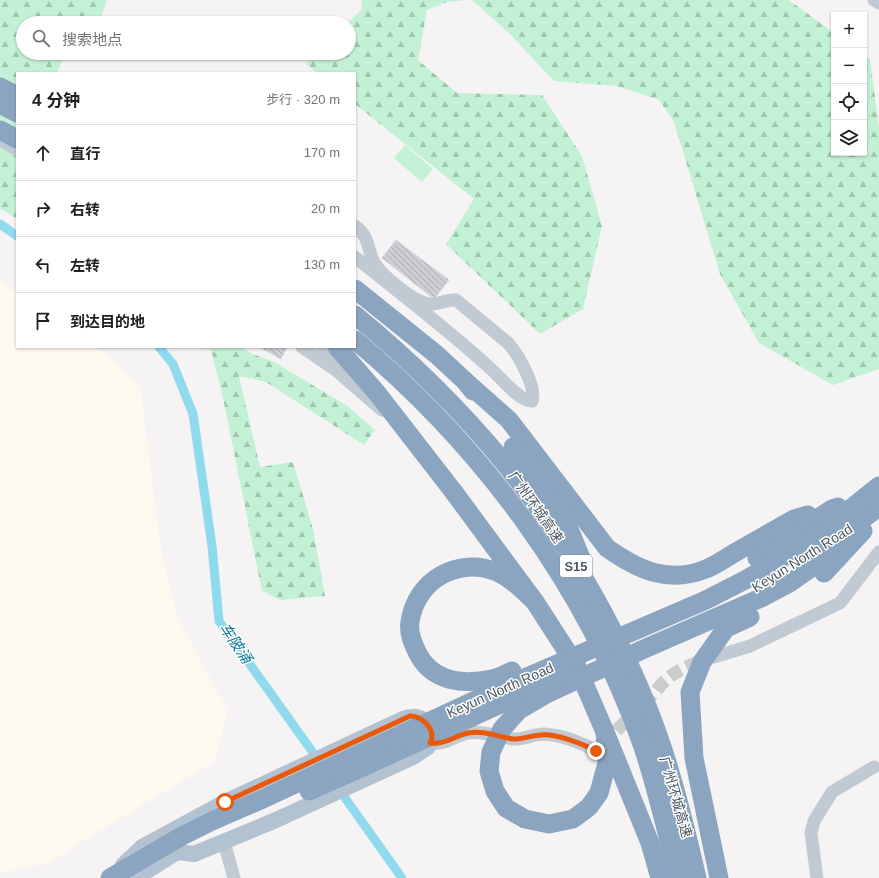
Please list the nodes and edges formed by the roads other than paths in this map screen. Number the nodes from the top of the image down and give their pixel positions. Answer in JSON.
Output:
{"nodes":[{"id":1,"x":874,"y":0,"type":"edge"},
{"id":2,"x":879,"y":3,"type":"edge"},
{"id":3,"x":0,"y":87,"type":"edge"},
{"id":4,"x":16,"y":95,"type":"edge"},
{"id":5,"x":0,"y":104,"type":"edge"},
{"id":6,"x":16,"y":112,"type":"edge"},
{"id":7,"x":0,"y":130,"type":"edge"},
{"id":8,"x":16,"y":138,"type":"edge"},
{"id":9,"x":0,"y":140,"type":"edge"},
{"id":10,"x":16,"y":149,"type":"edge"},
{"id":11,"x":356,"y":227,"type":"edge"},
{"id":12,"x":356,"y":258,"type":"edge"},
{"id":13,"x":356,"y":290,"type":"edge"},
{"id":14,"x":356,"y":316,"type":"edge"},
{"id":15,"x":356,"y":341,"type":"edge"},
{"id":16,"x":303,"y":348,"type":"edge"},
{"id":17,"x":323,"y":348,"type":"edge"},
{"id":18,"x":338,"y":348,"type":"edge"},
{"id":19,"x":465,"y":381,"type":"junction"},
{"id":20,"x":373,"y":402,"type":"junction"},
{"id":21,"x":433,"y":464,"type":"junction"},
{"id":22,"x":874,"y":497,"type":"edge"},
{"id":23,"x":832,"y":509,"type":"junction"},
{"id":24,"x":879,"y":512,"type":"edge"},
{"id":25,"x":863,"y":531,"type":"junction"},
{"id":26,"x":879,"y":552,"type":"edge"},
{"id":27,"x":593,"y":596,"type":"junction"},
{"id":28,"x":535,"y":602,"type":"junction"},
{"id":29,"x":714,"y":657,"type":"tunnel mouth"},
{"id":30,"x":605,"y":732,"type":"junction"},
{"id":31,"x":430,"y":743,"type":"junction"},
{"id":32,"x":596,"y":751,"type":"dead end"},
{"id":33,"x":874,"y":767,"type":"dead end"},
{"id":34,"x":265,"y":804,"type":"junction"},
{"id":35,"x":224,"y":842,"type":"junction"},
{"id":36,"x":177,"y":852,"type":"junction"},
{"id":37,"x":110,"y":878,"type":"edge"},
{"id":38,"x":136,"y":878,"type":"edge"},
{"id":39,"x":234,"y":878,"type":"edge"},
{"id":40,"x":660,"y":878,"type":"edge"},
{"id":41,"x":678,"y":878,"type":"edge"},
{"id":42,"x":697,"y":878,"type":"edge"},
{"id":43,"x":719,"y":878,"type":"edge"},
{"id":44,"x":817,"y":878,"type":"edge"}],
"edges":[{"from":1,"to":2,"type":"street"},
{"from":3,"to":4,"type":"highway"},
{"from":5,"to":6,"type":"highway"},
{"from":7,"to":8,"type":"highway"},
{"from":9,"to":10,"type":"street"},
{"from":11,"to":12,"type":"street"},
{"from":13,"to":19,"type":"highway"},
{"from":14,"to":27,"type":"highway","name":"广州环城高速","number":"S15"},
{"from":15,"to":41,"type":"highway","name":"广州环城高速","number":"S15"},
{"from":16,"to":20,"type":"street"},
{"from":17,"to":20,"type":"street"},
{"from":18,"to":21,"type":"highway"},
{"from":19,"to":23,"type":"highway"},
{"from":19,"to":27,"type":"highway"},
{"from":20,"to":21,"type":"street"},
{"from":21,"to":28,"type":"highway"},
{"from":22,"to":23,"type":"highway"},
{"from":22,"to":34,"type":"highway","name":"Keyun North Road"},
{"from":23,"to":28,"type":"highway"},
{"from":24,"to":25,"type":"highway"},
{"from":25,"to":30,"type":"highway"},
{"from":25,"to":43,"type":"highway"},
{"from":26,"to":29,"type":"street"},
{"from":27,"to":42,"type":"highway","name":"广州环城高速","number":"S15"},
{"from":28,"to":30,"type":"highway"},
{"from":30,"to":40,"type":"highway"},
{"from":31,"to":32,"type":"street"},
{"from":31,"to":34,"type":"main road"},
{"from":31,"to":34,"type":"main road"},
{"from":33,"to":44,"type":"street"},
{"from":34,"to":35,"type":"main road"},
{"from":34,"to":36,"type":"highway","name":"Keyun North Road"},
{"from":34,"to":37,"type":"highway","name":"Keyun North Road"},
{"from":35,"to":36,"type":"main road"},
{"from":35,"to":39,"type":"street"},
{"from":36,"to":38,"type":"main road","name":"Keyun North Road"}]}
